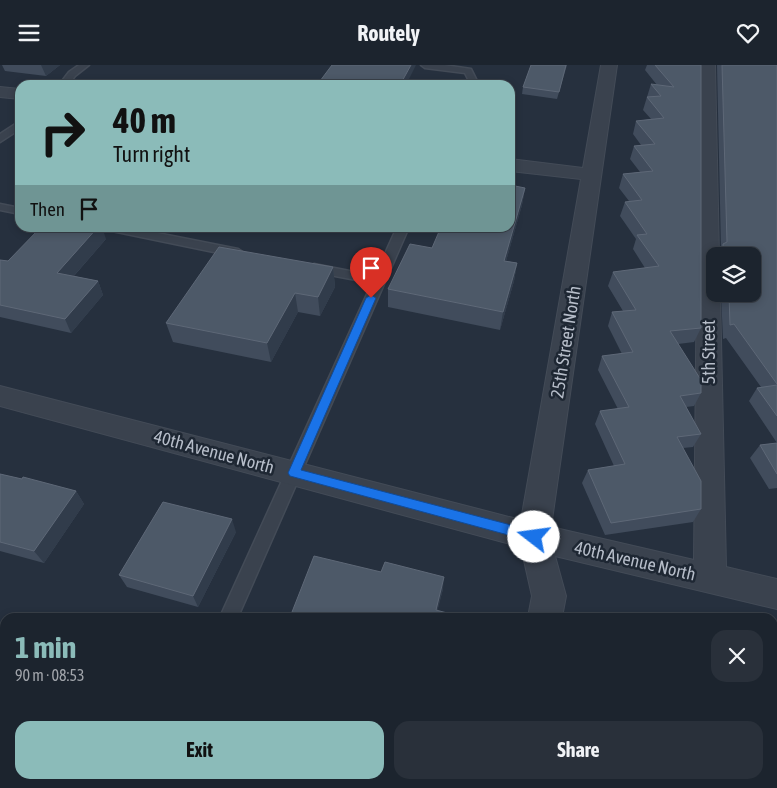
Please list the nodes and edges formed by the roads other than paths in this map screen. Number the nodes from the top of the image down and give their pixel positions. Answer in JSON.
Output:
{"nodes":[{"id":1,"x":85,"y":65,"type":"edge"},
{"id":2,"x":425,"y":65,"type":"edge"},
{"id":3,"x":610,"y":65,"type":"edge"},
{"id":4,"x":707,"y":65,"type":"edge"},
{"id":5,"x":67,"y":80,"type":"edge"},
{"id":6,"x":472,"y":80,"type":"edge"},
{"id":7,"x":0,"y":91,"type":"edge"},
{"id":8,"x":15,"y":94,"type":"edge"},
{"id":9,"x":15,"y":127,"type":"edge"},
{"id":10,"x":0,"y":139,"type":"edge"},
{"id":11,"x":515,"y":166,"type":"edge"},
{"id":12,"x":593,"y":175,"type":"junction"},
{"id":13,"x":0,"y":207,"type":"edge"},
{"id":14,"x":15,"y":210,"type":"edge"},
{"id":15,"x":132,"y":232,"type":"edge"},
{"id":16,"x":401,"y":232,"type":"edge"},
{"id":17,"x":253,"y":256,"type":"edge"},
{"id":18,"x":301,"y":265,"type":"edge"},
{"id":19,"x":379,"y":281,"type":"junction"},
{"id":20,"x":0,"y":396,"type":"edge"},
{"id":21,"x":294,"y":473,"type":"junction"},
{"id":22,"x":534,"y":537,"type":"junction"},
{"id":23,"x":710,"y":579,"type":"junction"},
{"id":24,"x":777,"y":594,"type":"edge"},
{"id":25,"x":232,"y":613,"type":"edge"},
{"id":26,"x":546,"y":613,"type":"edge"}],
"edges":[{"from":1,"to":5,"type":"lane"},
{"from":2,"to":6,"type":"lane"},
{"from":3,"to":12,"type":"street","name":"25th Street North"},
{"from":4,"to":23,"type":"street","name":"5th Street"},
{"from":7,"to":8,"type":"street"},
{"from":9,"to":10,"type":"lane"},
{"from":11,"to":12,"type":"street"},
{"from":12,"to":22,"type":"street","name":"25th Street North"},
{"from":13,"to":14,"type":"lane"},
{"from":15,"to":17,"type":"lane"},
{"from":16,"to":19,"type":"lane"},
{"from":18,"to":19,"type":"lane"},
{"from":19,"to":21,"type":"lane"},
{"from":20,"to":21,"type":"street","name":"40th Avenue North"},
{"from":21,"to":22,"type":"street","name":"40th Avenue North"},
{"from":21,"to":25,"type":"lane"},
{"from":22,"to":23,"type":"street","name":"40th Avenue North"},
{"from":22,"to":26,"type":"street","name":"25th Street North"},
{"from":23,"to":24,"type":"street","name":"40th Avenue North"}]}
